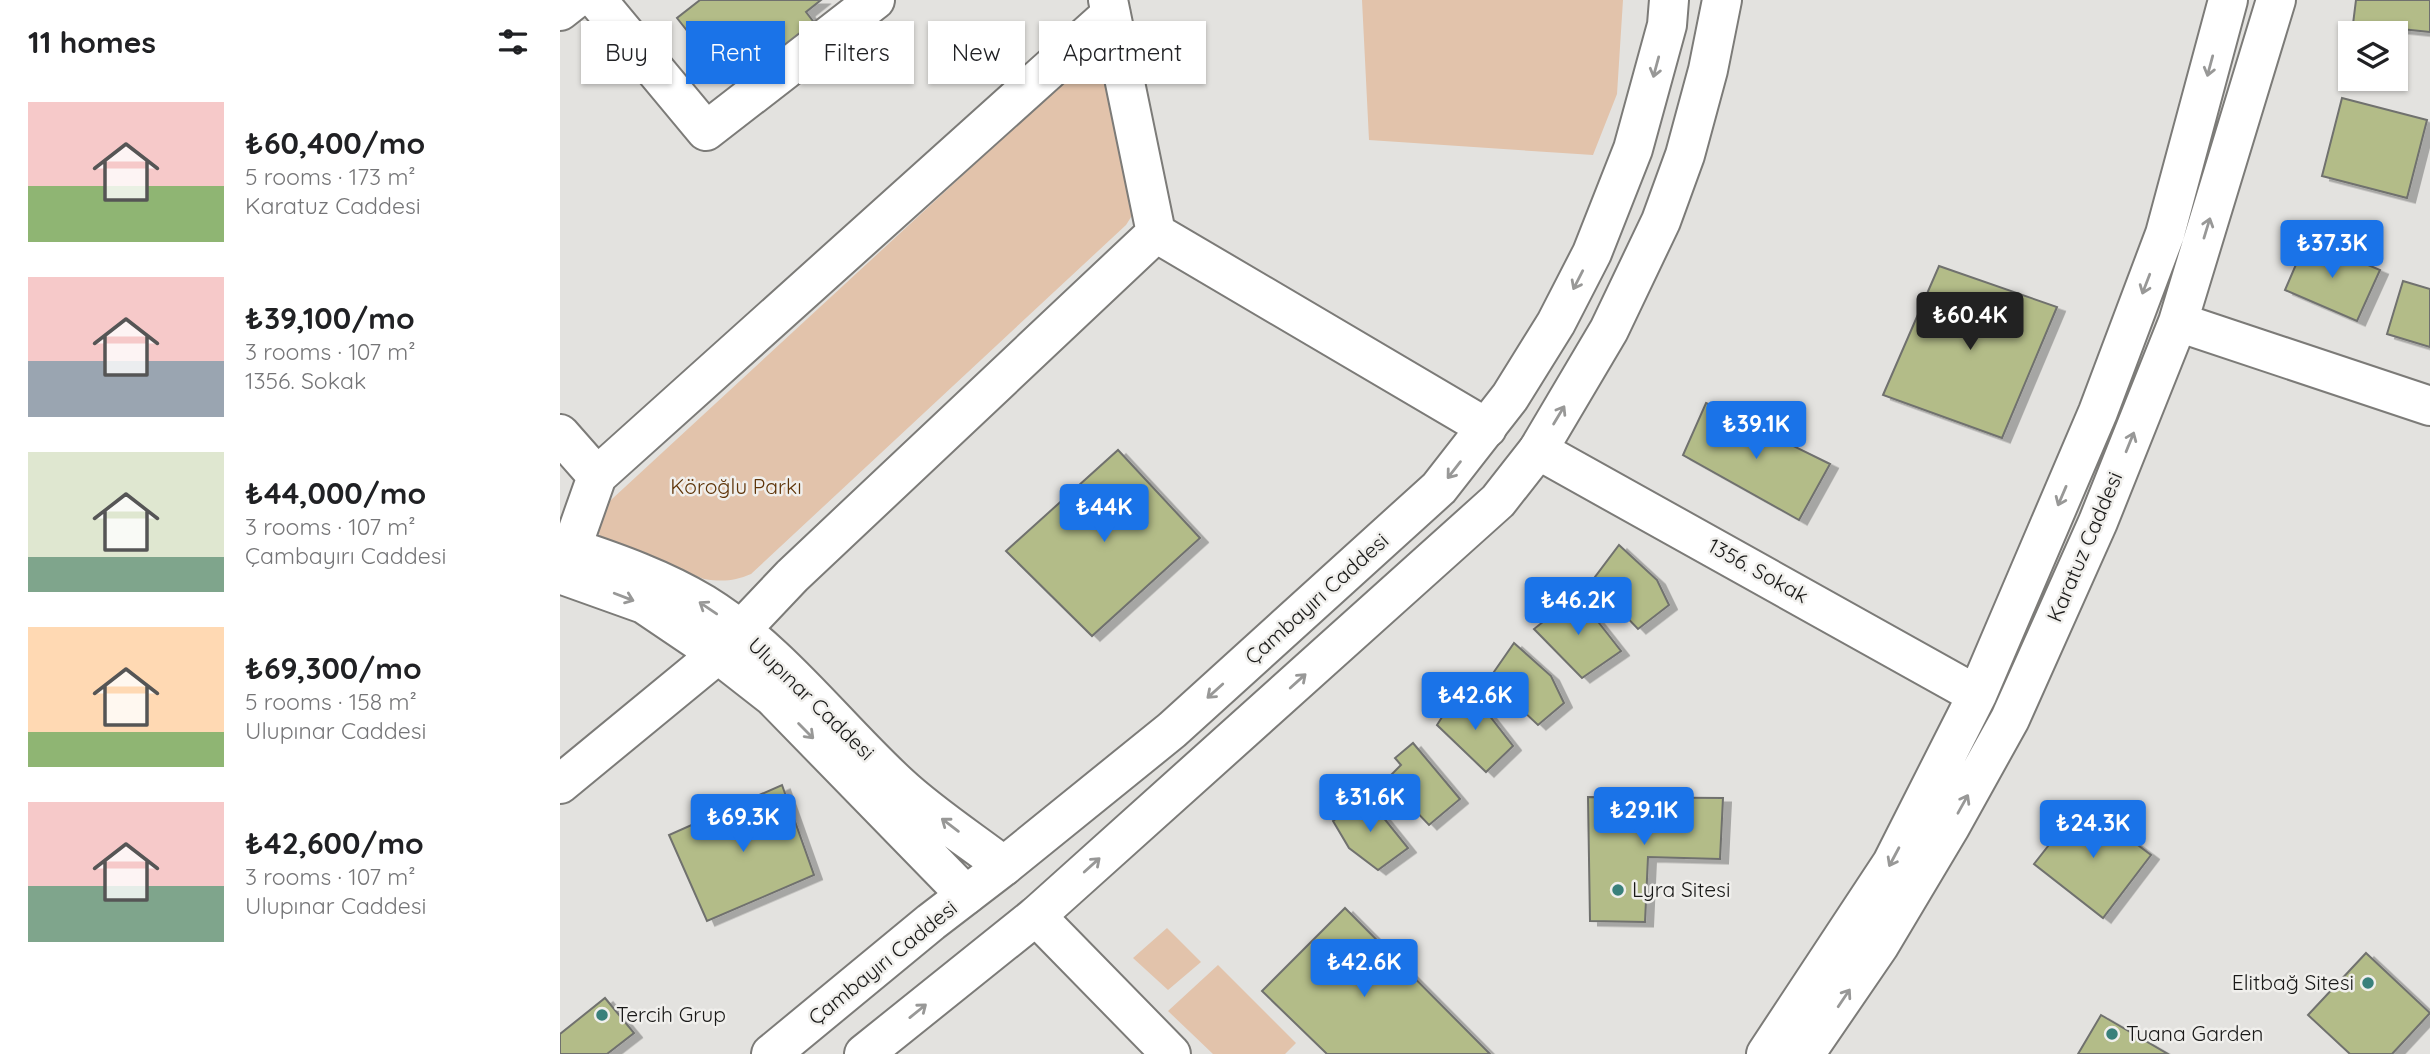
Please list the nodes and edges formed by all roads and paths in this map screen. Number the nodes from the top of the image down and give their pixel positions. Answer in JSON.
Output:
{"nodes":[{"id":1,"x":574,"y":0,"type":"edge"},
{"id":2,"x":597,"y":0,"type":"edge"},
{"id":3,"x":875,"y":0,"type":"edge"},
{"id":4,"x":1669,"y":0,"type":"edge"},
{"id":5,"x":1722,"y":0,"type":"edge"},
{"id":6,"x":2228,"y":0,"type":"edge"},
{"id":7,"x":2276,"y":0,"type":"edge"},
{"id":8,"x":1110,"y":7,"type":"edge"},
{"id":9,"x":560,"y":11,"type":"edge"},
{"id":10,"x":1156,"y":233,"type":"junction"},
{"id":11,"x":2178,"y":322,"type":"junction"},
{"id":12,"x":2430,"y":406,"type":"edge"},
{"id":13,"x":1487,"y":428,"type":"junction"},
{"id":14,"x":560,"y":434,"type":"edge"},
{"id":15,"x":1538,"y":450,"type":"junction"},
{"id":16,"x":597,"y":476,"type":"junction"},
{"id":17,"x":563,"y":561,"type":"edge"},
{"id":18,"x":729,"y":642,"type":"junction"},
{"id":19,"x":1978,"y":695,"type":"junction"},
{"id":20,"x":560,"y":784,"type":"edge"},
{"id":21,"x":1004,"y":866,"type":"junction"},
{"id":22,"x":966,"y":895,"type":"junction"},
{"id":23,"x":1036,"y":916,"type":"junction"},
{"id":24,"x":771,"y":1054,"type":"edge"},
{"id":25,"x":864,"y":1054,"type":"edge"},
{"id":26,"x":1171,"y":1054,"type":"edge"},
{"id":27,"x":1766,"y":1054,"type":"edge"},
{"id":28,"x":1805,"y":1054,"type":"edge"}],
"edges":[{"from":1,"to":9,"type":"street"},
{"from":2,"to":3,"type":"street"},
{"from":4,"to":13,"type":"street","name":"Çambayırı Caddesi","one_way":true},
{"from":15,"to":5,"type":"street","one_way":true},
{"from":6,"to":19,"type":"street","name":"Karatuz Caddesi","one_way":true},
{"from":11,"to":7,"type":"street","name":"Karatuz Caddesi","one_way":true},
{"from":8,"to":10,"type":"street"},
{"from":8,"to":16,"type":"street"},
{"from":10,"to":13,"type":"street"},
{"from":10,"to":18,"type":"street"},
{"from":11,"to":12,"type":"street"},
{"from":28,"to":11,"type":"street","name":"Karatuz Caddesi","one_way":true},
{"from":13,"to":21,"type":"street","name":"Çambayırı Caddesi","one_way":true},
{"from":14,"to":16,"type":"street"},
{"from":15,"to":19,"type":"street","name":"1356. Sokak"},
{"from":23,"to":15,"type":"street","one_way":true},
{"from":16,"to":17,"type":"street"},
{"from":17,"to":18,"type":"street","name":"Ulupınar Caddesi"},
{"from":18,"to":20,"type":"street"},
{"from":21,"to":18,"type":"street","name":"Ulupınar Caddesi","one_way":true},
{"from":18,"to":22,"type":"street","name":"Ulupınar Caddesi","one_way":true},
{"from":19,"to":27,"type":"street","name":"Karatuz Caddesi","one_way":true},
{"from":21,"to":22,"type":"street","name":"Çambayırı Caddesi"},
{"from":22,"to":24,"type":"street","name":"Çambayırı Caddesi"},
{"from":25,"to":23,"type":"street","one_way":true},
{"from":23,"to":26,"type":"street"}]}
